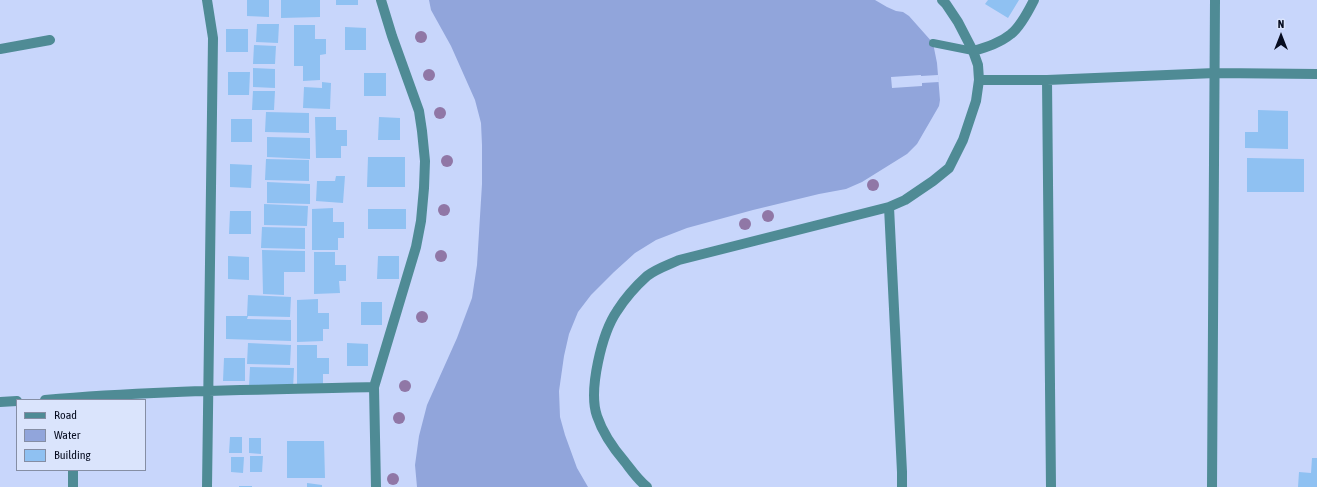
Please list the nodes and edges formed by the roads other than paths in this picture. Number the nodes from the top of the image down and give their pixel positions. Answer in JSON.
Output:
{"nodes":[{"id":1,"x":207,"y":0,"type":"edge"},
{"id":2,"x":381,"y":0,"type":"edge"},
{"id":3,"x":942,"y":0,"type":"edge"},
{"id":4,"x":1034,"y":0,"type":"edge"},
{"id":5,"x":1215,"y":0,"type":"edge"},
{"id":6,"x":50,"y":40,"type":"dead end"},
{"id":7,"x":933,"y":43,"type":"dead end"},
{"id":8,"x":0,"y":49,"type":"edge"},
{"id":9,"x":973,"y":51,"type":"junction"},
{"id":10,"x":1215,"y":73,"type":"junction"},
{"id":11,"x":1317,"y":74,"type":"edge"},
{"id":12,"x":979,"y":80,"type":"junction"},
{"id":13,"x":1047,"y":80,"type":"junction"},
{"id":14,"x":889,"y":207,"type":"junction"},
{"id":15,"x":374,"y":387,"type":"junction"},
{"id":16,"x":208,"y":391,"type":"junction"},
{"id":17,"x":74,"y":399,"type":"edge"},
{"id":18,"x":16,"y":401,"type":"edge"},
{"id":19,"x":0,"y":402,"type":"edge"},
{"id":20,"x":73,"y":471,"type":"edge"},
{"id":21,"x":73,"y":487,"type":"edge"},
{"id":22,"x":207,"y":487,"type":"edge"},
{"id":23,"x":376,"y":487,"type":"edge"},
{"id":24,"x":647,"y":487,"type":"edge"},
{"id":25,"x":902,"y":487,"type":"edge"},
{"id":26,"x":1051,"y":487,"type":"edge"},
{"id":27,"x":1212,"y":487,"type":"edge"}],
"edges":[{"from":1,"to":16,"type":"street"},
{"from":2,"to":15,"type":"street"},
{"from":3,"to":9,"type":"street"},
{"from":4,"to":9,"type":"street"},
{"from":5,"to":10,"type":"street"},
{"from":6,"to":8,"type":"street"},
{"from":7,"to":9,"type":"lane"},
{"from":9,"to":12,"type":"street"},
{"from":10,"to":11,"type":"street"},
{"from":10,"to":13,"type":"street"},
{"from":10,"to":27,"type":"street"},
{"from":12,"to":13,"type":"street"},
{"from":12,"to":14,"type":"street"},
{"from":13,"to":26,"type":"street"},
{"from":14,"to":24,"type":"street"},
{"from":14,"to":25,"type":"street"},
{"from":15,"to":16,"type":"street"},
{"from":15,"to":23,"type":"street"},
{"from":16,"to":17,"type":"street"},
{"from":16,"to":22,"type":"street"},
{"from":18,"to":19,"type":"street"},
{"from":20,"to":21,"type":"street"}]}
